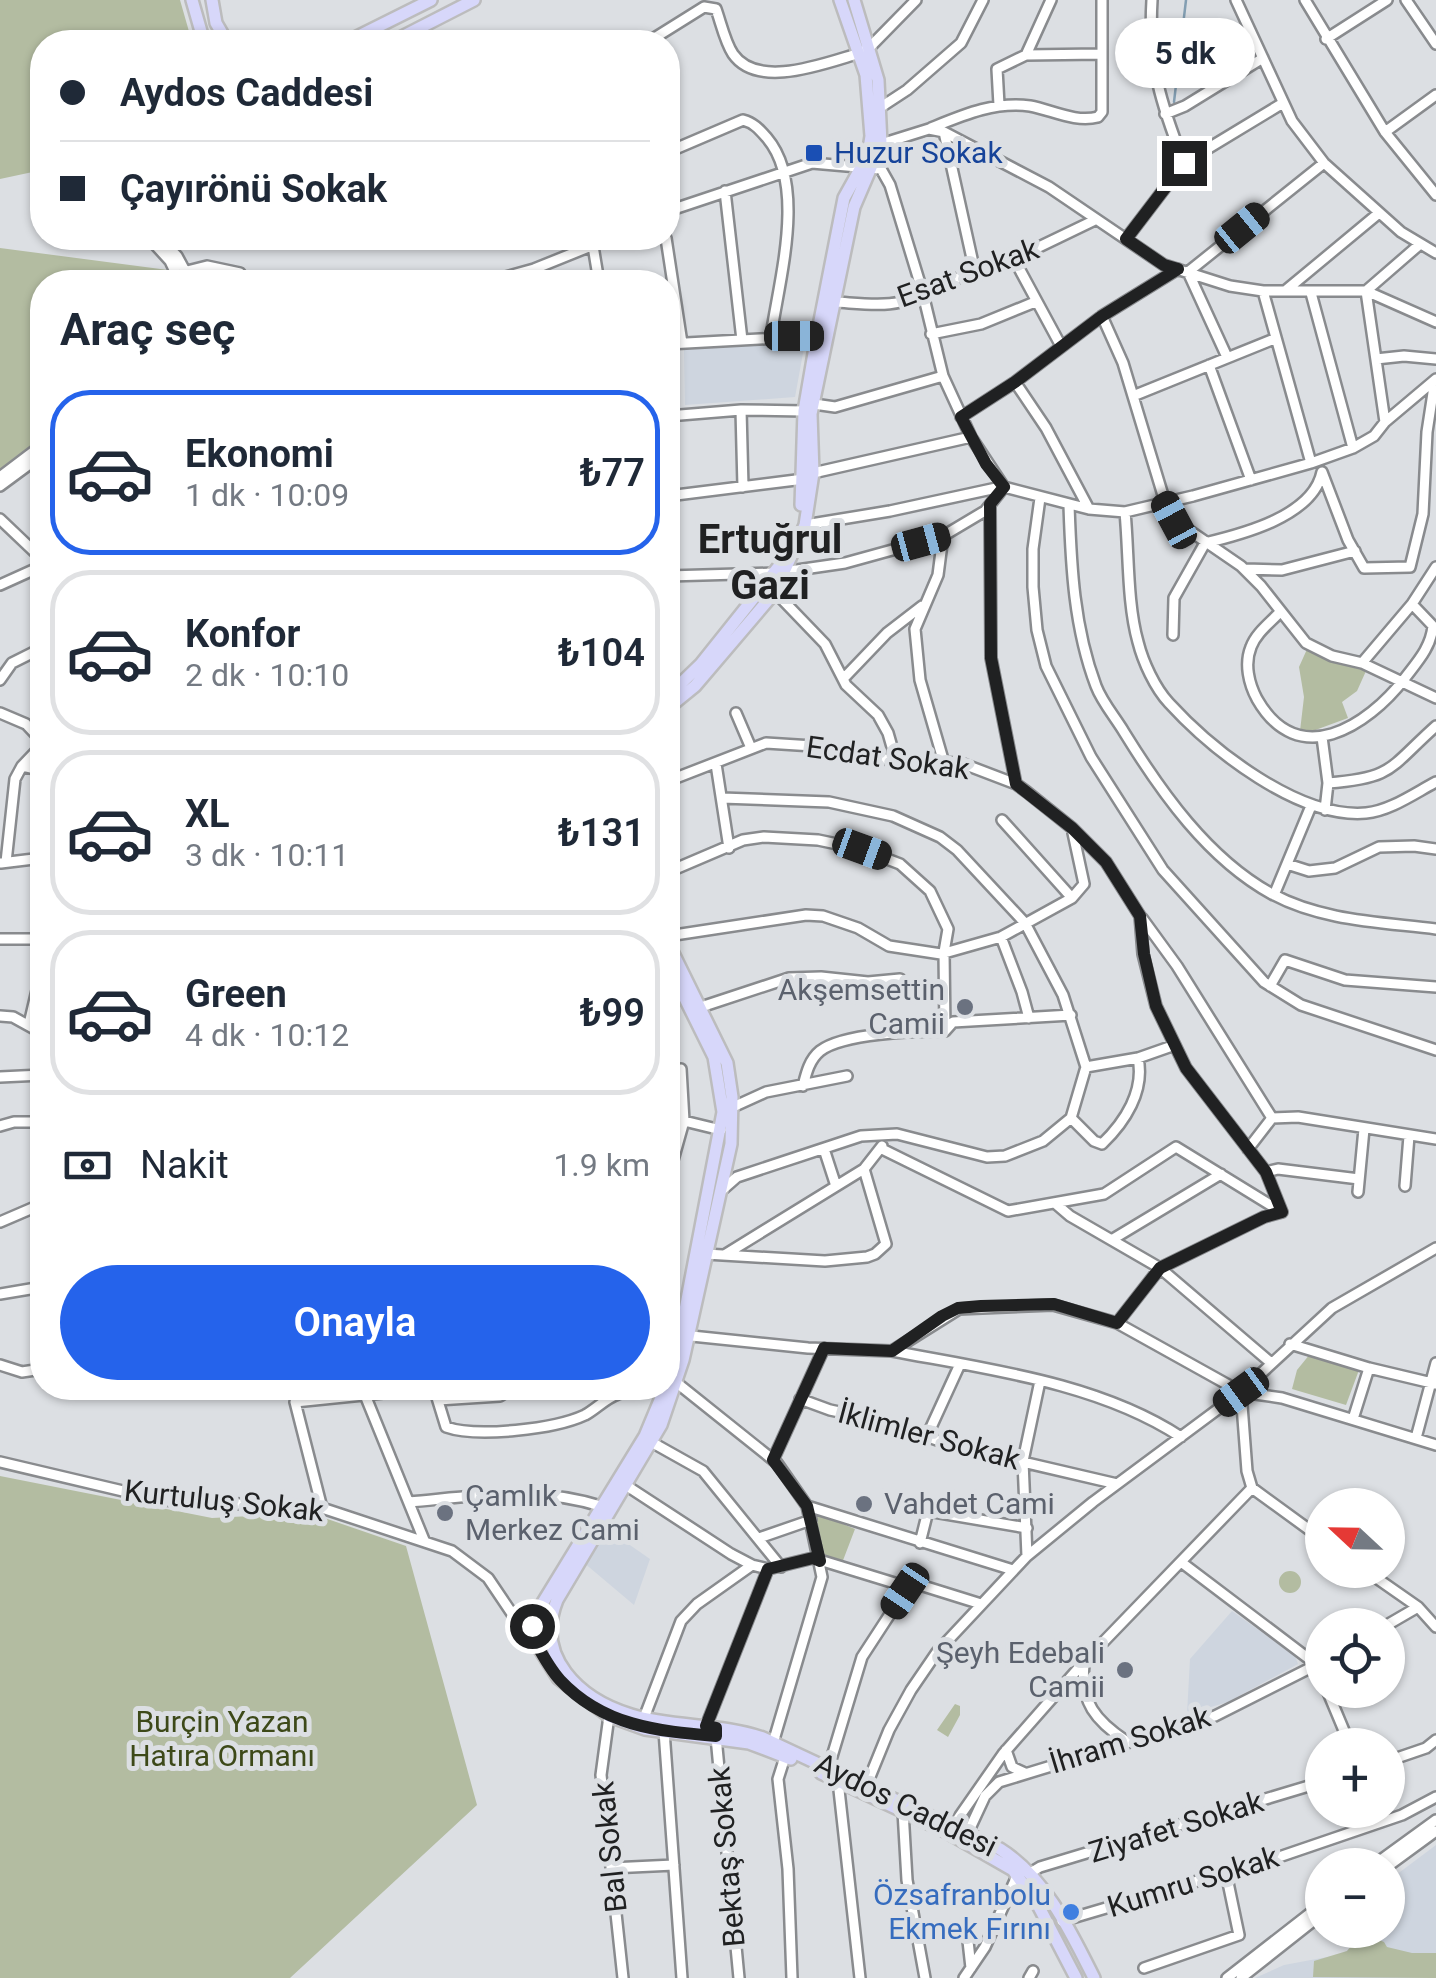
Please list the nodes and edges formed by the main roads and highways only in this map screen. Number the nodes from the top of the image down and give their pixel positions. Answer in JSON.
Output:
{"nodes":[{"id":1,"x":192,"y":0,"type":"edge"},
{"id":2,"x":212,"y":0,"type":"edge"},
{"id":3,"x":431,"y":0,"type":"edge"},
{"id":4,"x":474,"y":0,"type":"edge"},
{"id":5,"x":840,"y":0,"type":"edge"},
{"id":6,"x":854,"y":0,"type":"edge"},
{"id":7,"x":201,"y":30,"type":"edge"},
{"id":8,"x":220,"y":30,"type":"edge"},
{"id":9,"x":371,"y":30,"type":"edge"},
{"id":10,"x":415,"y":30,"type":"edge"},
{"id":11,"x":865,"y":50,"type":"junction"},
{"id":12,"x":867,"y":171,"type":"junction"},
{"id":13,"x":809,"y":407,"type":"junction"},
{"id":14,"x":808,"y":476,"type":"junction"},
{"id":15,"x":781,"y":572,"type":"junction"},
{"id":16,"x":680,"y":682,"type":"edge"},
{"id":17,"x":680,"y":698,"type":"edge"},
{"id":18,"x":680,"y":979,"type":"edge"},
{"id":19,"x":680,"y":986,"type":"edge"},
{"id":20,"x":680,"y":1330,"type":"edge"},
{"id":21,"x":680,"y":1334,"type":"edge"},
{"id":22,"x":661,"y":1400,"type":"edge"},
{"id":23,"x":664,"y":1400,"type":"edge"},
{"id":24,"x":607,"y":1508,"type":"junction"},
{"id":25,"x":548,"y":1629,"type":"junction"},
{"id":26,"x":532,"y":1631,"type":"junction"},
{"id":27,"x":713,"y":1730,"type":"junction"},
{"id":28,"x":831,"y":1775,"type":"junction"},
{"id":29,"x":866,"y":1788,"type":"junction"},
{"id":30,"x":950,"y":1829,"type":"junction"},
{"id":31,"x":1024,"y":1875,"type":"junction"},
{"id":32,"x":1076,"y":1978,"type":"edge"},
{"id":33,"x":1094,"y":1978,"type":"edge"}],
"edges":[{"from":1,"to":7,"type":"main road"},
{"from":2,"to":8,"type":"main road"},
{"from":3,"to":9,"type":"main road"},
{"from":4,"to":10,"type":"main road"},
{"from":5,"to":11,"type":"main road"},
{"from":6,"to":11,"type":"main road"},
{"from":11,"to":12,"type":"main road"},
{"from":11,"to":12,"type":"main road"},
{"from":12,"to":13,"type":"main road"},
{"from":12,"to":13,"type":"main road"},
{"from":13,"to":14,"type":"main road"},
{"from":14,"to":15,"type":"main road"},
{"from":14,"to":15,"type":"main road"},
{"from":15,"to":16,"type":"main road"},
{"from":15,"to":17,"type":"main road"},
{"from":18,"to":21,"type":"main road"},
{"from":19,"to":20,"type":"main road"},
{"from":22,"to":24,"type":"main road"},
{"from":23,"to":24,"type":"main road"},
{"from":24,"to":25,"type":"main road"},
{"from":24,"to":26,"type":"main road"},
{"from":25,"to":26,"type":"main road"},
{"from":25,"to":27,"type":"main road","name":"Aydos Caddesi"},
{"from":26,"to":27,"type":"main road","name":"Aydos Caddesi"},
{"from":27,"to":28,"type":"main road","name":"Aydos Caddesi"},
{"from":27,"to":28,"type":"main road","name":"Aydos Caddesi"},
{"from":28,"to":29,"type":"main road","name":"Aydos Caddesi"},
{"from":29,"to":30,"type":"main road","name":"Aydos Caddesi"},
{"from":29,"to":30,"type":"main road","name":"Aydos Caddesi"},
{"from":30,"to":31,"type":"main road","name":"Aydos Caddesi"},
{"from":31,"to":32,"type":"main road","name":"Aydos Caddesi"},
{"from":31,"to":33,"type":"main road","name":"Aydos Caddesi"}]}
